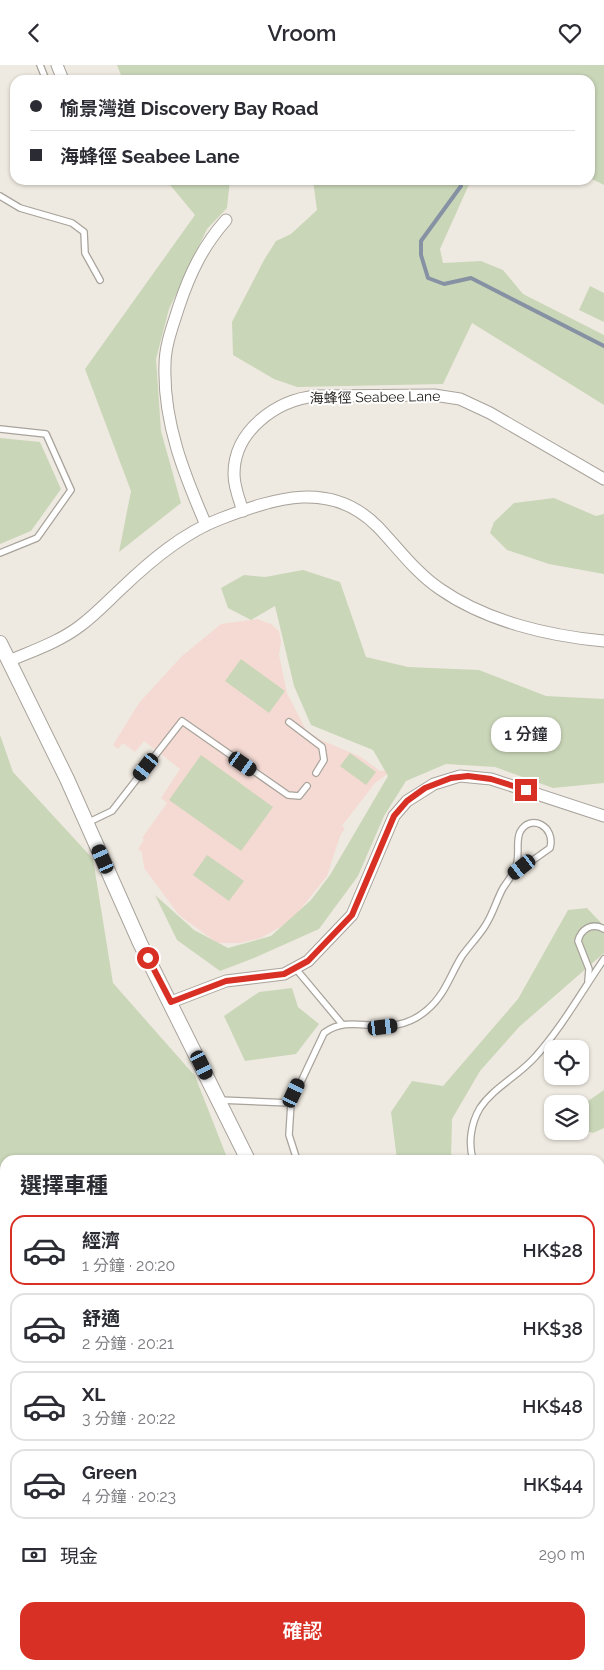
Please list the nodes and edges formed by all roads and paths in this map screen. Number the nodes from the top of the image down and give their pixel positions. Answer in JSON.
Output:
{"nodes":[{"id":1,"x":0,"y":196,"type":"edge"},
{"id":2,"x":226,"y":220,"type":"dead end"},
{"id":3,"x":100,"y":280,"type":"dead end"},
{"id":4,"x":0,"y":429,"type":"edge"},
{"id":5,"x":604,"y":479,"type":"edge"},
{"id":6,"x":243,"y":511,"type":"junction"},
{"id":7,"x":206,"y":525,"type":"junction"},
{"id":8,"x":0,"y":553,"type":"edge"},
{"id":9,"x":604,"y":641,"type":"edge"},
{"id":10,"x":0,"y":643,"type":"edge"},
{"id":11,"x":9,"y":661,"type":"junction"},
{"id":12,"x":289,"y":722,"type":"dead end"},
{"id":13,"x":316,"y":773,"type":"dead end"},
{"id":14,"x":307,"y":786,"type":"dead end"},
{"id":15,"x":604,"y":816,"type":"edge"},
{"id":16,"x":87,"y":823,"type":"junction"},
{"id":17,"x":512,"y":875,"type":"junction"},
{"id":18,"x":604,"y":929,"type":"edge"},
{"id":19,"x":604,"y":959,"type":"edge"},
{"id":20,"x":296,"y":969,"type":"junction"},
{"id":21,"x":587,"y":985,"type":"junction"},
{"id":22,"x":171,"y":1002,"type":"junction"},
{"id":23,"x":342,"y":1024,"type":"junction"},
{"id":24,"x":219,"y":1100,"type":"junction"},
{"id":25,"x":291,"y":1103,"type":"junction"},
{"id":26,"x":246,"y":1155,"type":"edge"},
{"id":27,"x":295,"y":1155,"type":"edge"},
{"id":28,"x":473,"y":1155,"type":"edge"}],
"edges":[{"from":1,"to":3,"type":"lane"},
{"from":2,"to":7,"type":"street"},
{"from":4,"to":8,"type":"lane"},
{"from":5,"to":6,"type":"street","name":"海蜂徑 Seabee Lane"},
{"from":6,"to":7,"type":"street"},
{"from":6,"to":9,"type":"street"},
{"from":7,"to":11,"type":"street"},
{"from":10,"to":11,"type":"street"},
{"from":11,"to":16,"type":"street"},
{"from":12,"to":13,"type":"lane"},
{"from":14,"to":16,"type":"lane"},
{"from":15,"to":20,"type":"street"},
{"from":16,"to":22,"type":"street"},
{"from":17,"to":17,"type":"lane"},
{"from":17,"to":23,"type":"lane"},
{"from":18,"to":21,"type":"lane"},
{"from":19,"to":21,"type":"lane"},
{"from":20,"to":22,"type":"street"},
{"from":20,"to":23,"type":"lane"},
{"from":21,"to":28,"type":"lane"},
{"from":22,"to":24,"type":"street"},
{"from":23,"to":25,"type":"lane"},
{"from":24,"to":25,"type":"lane"},
{"from":24,"to":26,"type":"street"},
{"from":25,"to":27,"type":"lane"}]}
